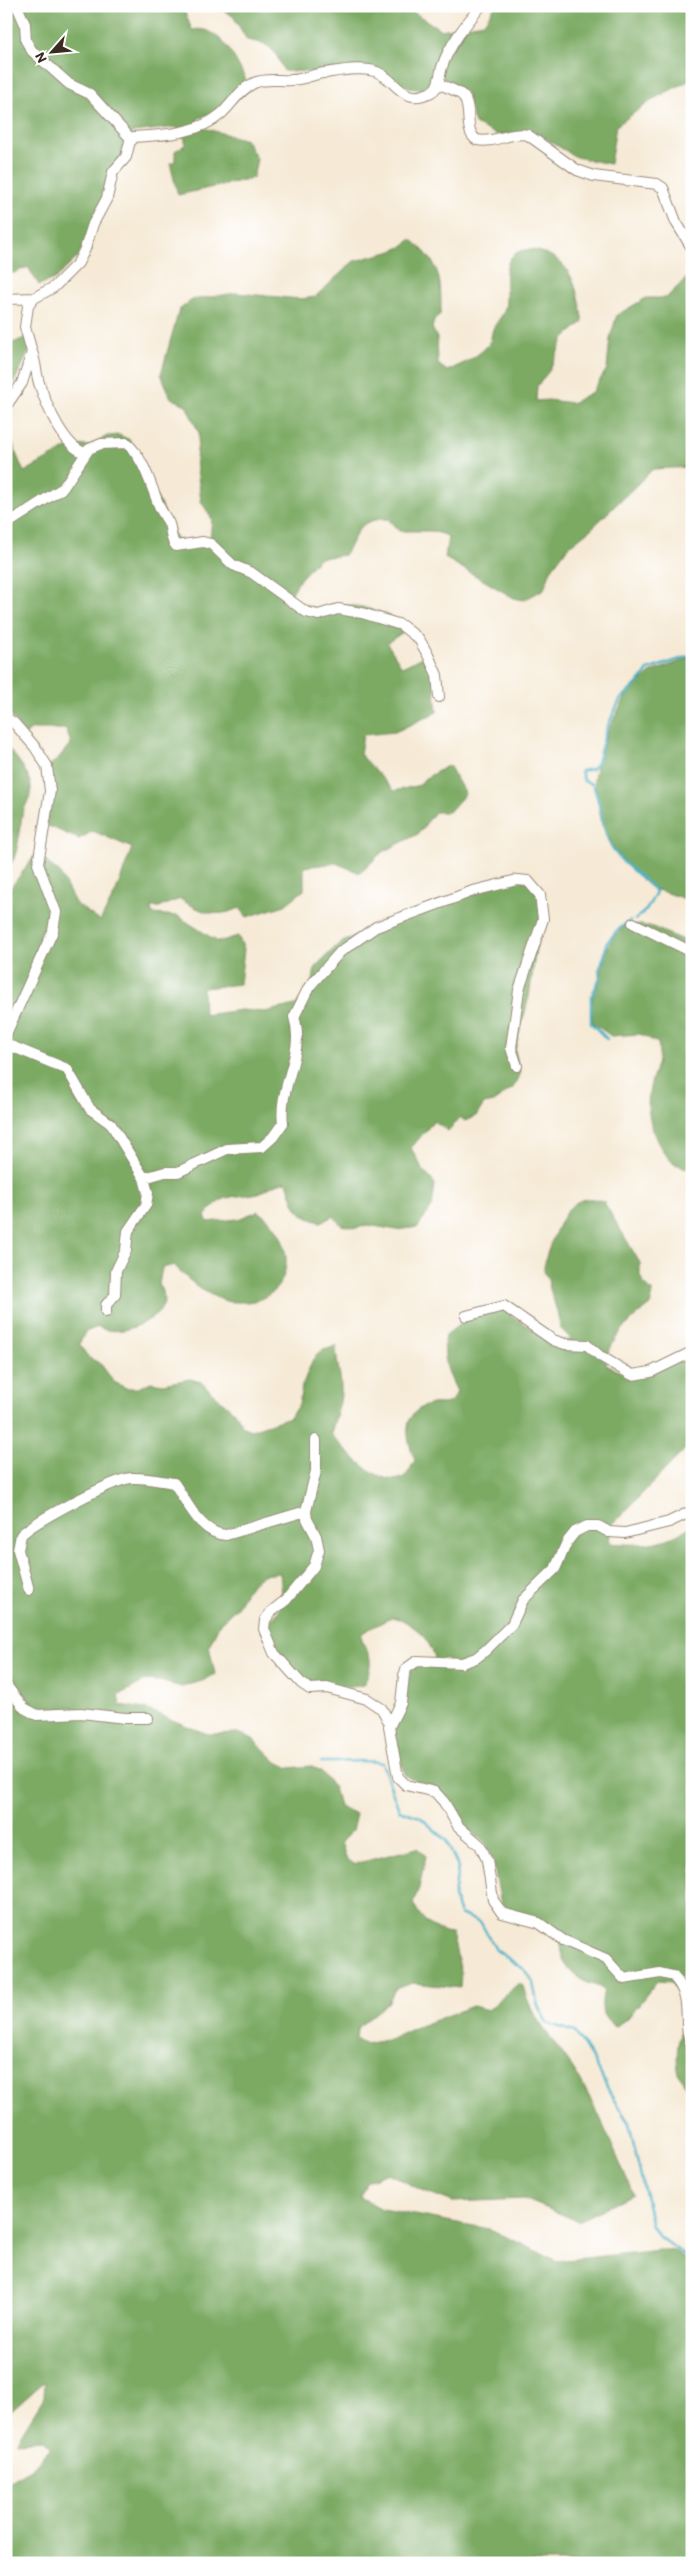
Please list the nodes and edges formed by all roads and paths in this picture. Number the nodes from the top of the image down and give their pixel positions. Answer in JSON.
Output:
{"nodes":[{"id":1,"x":17,"y":6,"type":"edge"},
{"id":2,"x":481,"y":6,"type":"edge"},
{"id":3,"x":438,"y":84,"type":"junction"},
{"id":4,"x":132,"y":140,"type":"junction"},
{"id":5,"x":692,"y":248,"type":"edge"},
{"id":6,"x":34,"y":298,"type":"junction"},
{"id":7,"x":6,"y":299,"type":"edge"},
{"id":8,"x":32,"y":352,"type":"junction"},
{"id":9,"x":6,"y":406,"type":"edge"},
{"id":10,"x":85,"y":452,"type":"junction"},
{"id":11,"x":10,"y":522,"type":"dead end"},
{"id":12,"x":440,"y":696,"type":"dead end"},
{"id":13,"x":6,"y":718,"type":"edge"},
{"id":14,"x":633,"y":923,"type":"dead end"},
{"id":15,"x":692,"y":952,"type":"edge"},
{"id":16,"x":6,"y":1034,"type":"edge"},
{"id":17,"x":6,"y":1044,"type":"edge"},
{"id":18,"x":517,"y":1066,"type":"dead end"},
{"id":19,"x":144,"y":1178,"type":"junction"},
{"id":20,"x":106,"y":1312,"type":"dead end"},
{"id":21,"x":466,"y":1316,"type":"dead end"},
{"id":22,"x":692,"y":1352,"type":"edge"},
{"id":23,"x":316,"y":1440,"type":"dead end"},
{"id":24,"x":306,"y":1510,"type":"junction"},
{"id":25,"x":692,"y":1511,"type":"edge"},
{"id":26,"x":30,"y":1590,"type":"dead end"},
{"id":27,"x":6,"y":1685,"type":"edge"},
{"id":28,"x":148,"y":1718,"type":"dead end"},
{"id":29,"x":390,"y":1724,"type":"junction"},
{"id":30,"x":692,"y":2046,"type":"edge"}],
"edges":[{"from":1,"to":4,"type":"street"},
{"from":2,"to":3,"type":"street"},
{"from":3,"to":4,"type":"street"},
{"from":3,"to":5,"type":"street"},
{"from":4,"to":6,"type":"street"},
{"from":6,"to":7,"type":"street"},
{"from":6,"to":8,"type":"street"},
{"from":8,"to":9,"type":"street"},
{"from":8,"to":10,"type":"street"},
{"from":10,"to":11,"type":"street"},
{"from":10,"to":12,"type":"street"},
{"from":13,"to":16,"type":"street"},
{"from":14,"to":15,"type":"street"},
{"from":17,"to":19,"type":"street"},
{"from":18,"to":19,"type":"street"},
{"from":19,"to":20,"type":"street"},
{"from":21,"to":22,"type":"street"},
{"from":23,"to":24,"type":"street"},
{"from":24,"to":26,"type":"street"},
{"from":24,"to":29,"type":"street"},
{"from":25,"to":29,"type":"street"},
{"from":27,"to":28,"type":"street"},
{"from":29,"to":30,"type":"street"}]}
